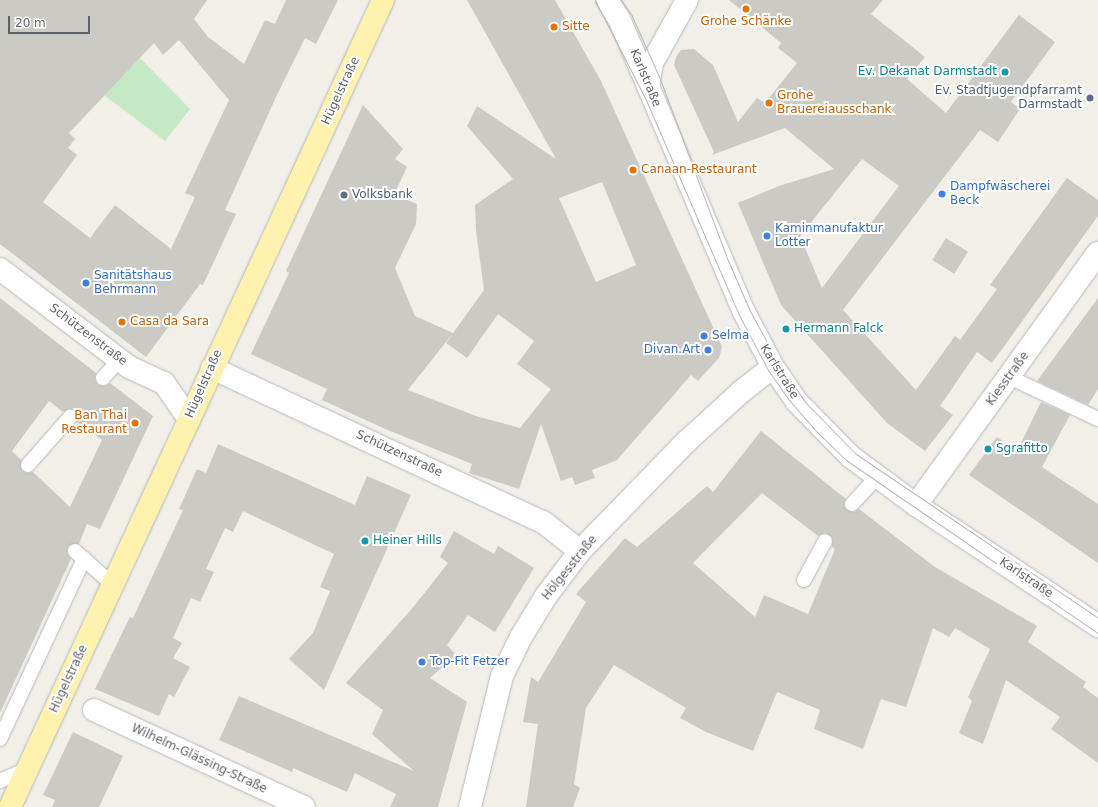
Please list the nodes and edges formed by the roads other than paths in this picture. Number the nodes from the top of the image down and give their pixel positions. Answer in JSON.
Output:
{"nodes":[{"id":1,"x":383,"y":0,"type":"edge"},
{"id":2,"x":607,"y":0,"type":"edge"},
{"id":3,"x":687,"y":0,"type":"edge"},
{"id":4,"x":648,"y":86,"type":"junction"},
{"id":5,"x":1098,"y":253,"type":"edge"},
{"id":6,"x":0,"y":269,"type":"edge"},
{"id":7,"x":119,"y":360,"type":"junction"},
{"id":8,"x":773,"y":367,"type":"junction"},
{"id":9,"x":212,"y":368,"type":"junction"},
{"id":10,"x":103,"y":378,"type":"dead end"},
{"id":11,"x":1009,"y":378,"type":"junction"},
{"id":12,"x":70,"y":417,"type":"dead end"},
{"id":13,"x":189,"y":419,"type":"junction"},
{"id":14,"x":1098,"y":419,"type":"edge"},
{"id":15,"x":28,"y":465,"type":"dead end"},
{"id":16,"x":877,"y":477,"type":"junction"},
{"id":17,"x":852,"y":504,"type":"dead end"},
{"id":18,"x":916,"y":505,"type":"junction"},
{"id":19,"x":825,"y":541,"type":"dead end"},
{"id":20,"x":580,"y":551,"type":"junction"},
{"id":21,"x":804,"y":580,"type":"dead end"},
{"id":22,"x":113,"y":586,"type":"junction"},
{"id":23,"x":1098,"y":626,"type":"edge"},
{"id":24,"x":94,"y":710,"type":"dead end"},
{"id":25,"x":0,"y":739,"type":"edge"},
{"id":26,"x":27,"y":769,"type":"junction"},
{"id":27,"x":0,"y":781,"type":"edge"},
{"id":28,"x":10,"y":807,"type":"edge"},
{"id":29,"x":304,"y":807,"type":"edge"},
{"id":30,"x":470,"y":807,"type":"edge"}],
"edges":[{"from":1,"to":9,"type":"main road","name":"Hügelstraße"},
{"from":2,"to":4,"type":"street","name":"Karlstraße"},
{"from":3,"to":4,"type":"street"},
{"from":4,"to":8,"type":"street","name":"Karlstraße"},
{"from":5,"to":11,"type":"street","name":"Kiesstraße"},
{"from":6,"to":7,"type":"street","name":"Schützenstraße"},
{"from":7,"to":10,"type":"lane"},
{"from":7,"to":13,"type":"street","name":"Schützenstraße"},
{"from":8,"to":16,"type":"street","name":"Karlstraße"},
{"from":8,"to":20,"type":"street","name":"Hölgesstraße"},
{"from":9,"to":13,"type":"main road","name":"Hügelstraße"},
{"from":9,"to":20,"type":"street","name":"Schützenstraße"},
{"from":11,"to":14,"type":"lane"},
{"from":11,"to":18,"type":"street","name":"Kiesstraße"},
{"from":12,"to":15,"type":"lane"},
{"from":13,"to":22,"type":"main road","name":"Hügelstraße"},
{"from":16,"to":17,"type":"lane"},
{"from":16,"to":18,"type":"street","name":"Karlstraße"},
{"from":18,"to":23,"type":"street","name":"Karlstraße"},
{"from":19,"to":21,"type":"lane"},
{"from":20,"to":30,"type":"street","name":"Hölgesstraße"},
{"from":22,"to":25,"type":"lane"},
{"from":22,"to":26,"type":"main road","name":"Hügelstraße"},
{"from":24,"to":29,"type":"street","name":"Wilhelm-Glässing-Straße"},
{"from":26,"to":27,"type":"lane"},
{"from":26,"to":28,"type":"main road","name":"Hügelstraße"}]}
